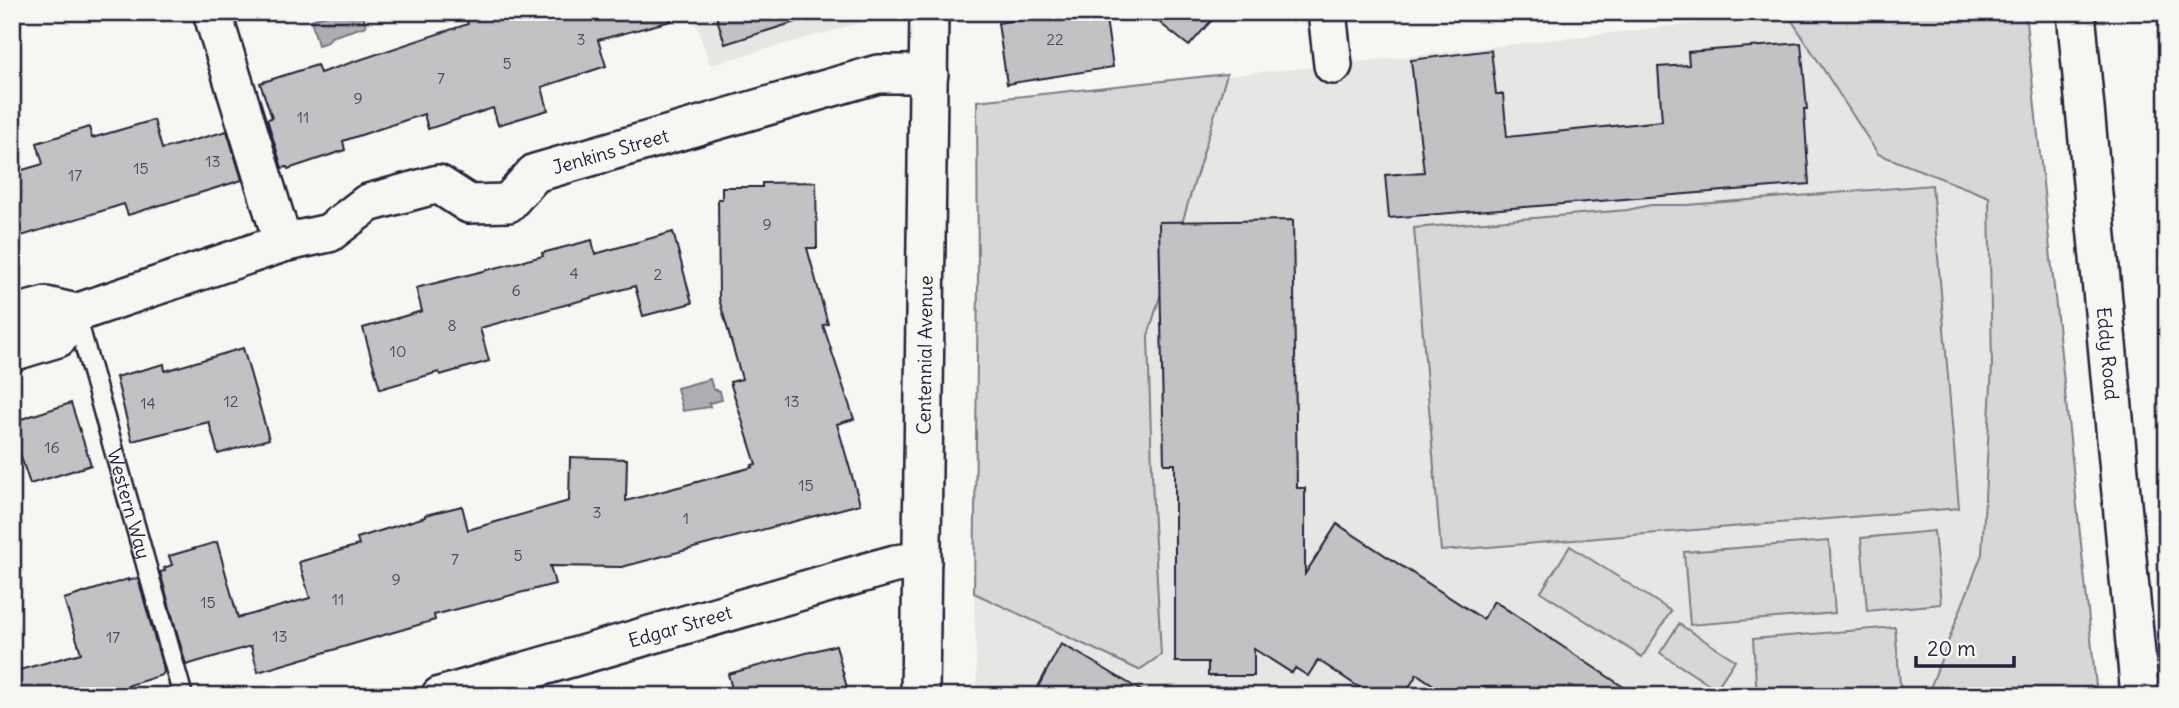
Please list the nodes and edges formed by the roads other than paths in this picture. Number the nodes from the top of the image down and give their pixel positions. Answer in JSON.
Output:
{"nodes":[{"id":1,"x":212,"y":12,"type":"edge"},
{"id":2,"x":929,"y":12,"type":"edge"},
{"id":3,"x":1327,"y":12,"type":"edge"},
{"id":4,"x":2076,"y":12,"type":"edge"},
{"id":5,"x":1333,"y":65,"type":"dead end"},
{"id":6,"x":929,"y":74,"type":"junction"},
{"id":7,"x":283,"y":243,"type":"junction"},
{"id":8,"x":76,"y":313,"type":"junction"},
{"id":9,"x":12,"y":315,"type":"edge"},
{"id":10,"x":12,"y":352,"type":"edge"},
{"id":11,"x":922,"y":561,"type":"junction"},
{"id":12,"x":2149,"y":693,"type":"edge"},
{"id":13,"x":183,"y":696,"type":"edge"},
{"id":14,"x":440,"y":696,"type":"edge"},
{"id":15,"x":920,"y":696,"type":"edge"}],
"edges":[{"from":1,"to":7,"type":"street"},
{"from":2,"to":6,"type":"street","name":"Centennial Avenue"},
{"from":3,"to":5,"type":"street"},
{"from":4,"to":12,"type":"street","name":"Eddy Road"},
{"from":6,"to":7,"type":"street","name":"Jenkins Street"},
{"from":6,"to":11,"type":"street","name":"Centennial Avenue"},
{"from":7,"to":8,"type":"street","name":"Jenkins Street"},
{"from":8,"to":9,"type":"street","name":"Jenkins Street"},
{"from":8,"to":10,"type":"street"},
{"from":8,"to":13,"type":"lane","name":"Western Way"},
{"from":11,"to":14,"type":"street","name":"Edgar Street"},
{"from":11,"to":15,"type":"street","name":"Centennial Avenue"}]}
